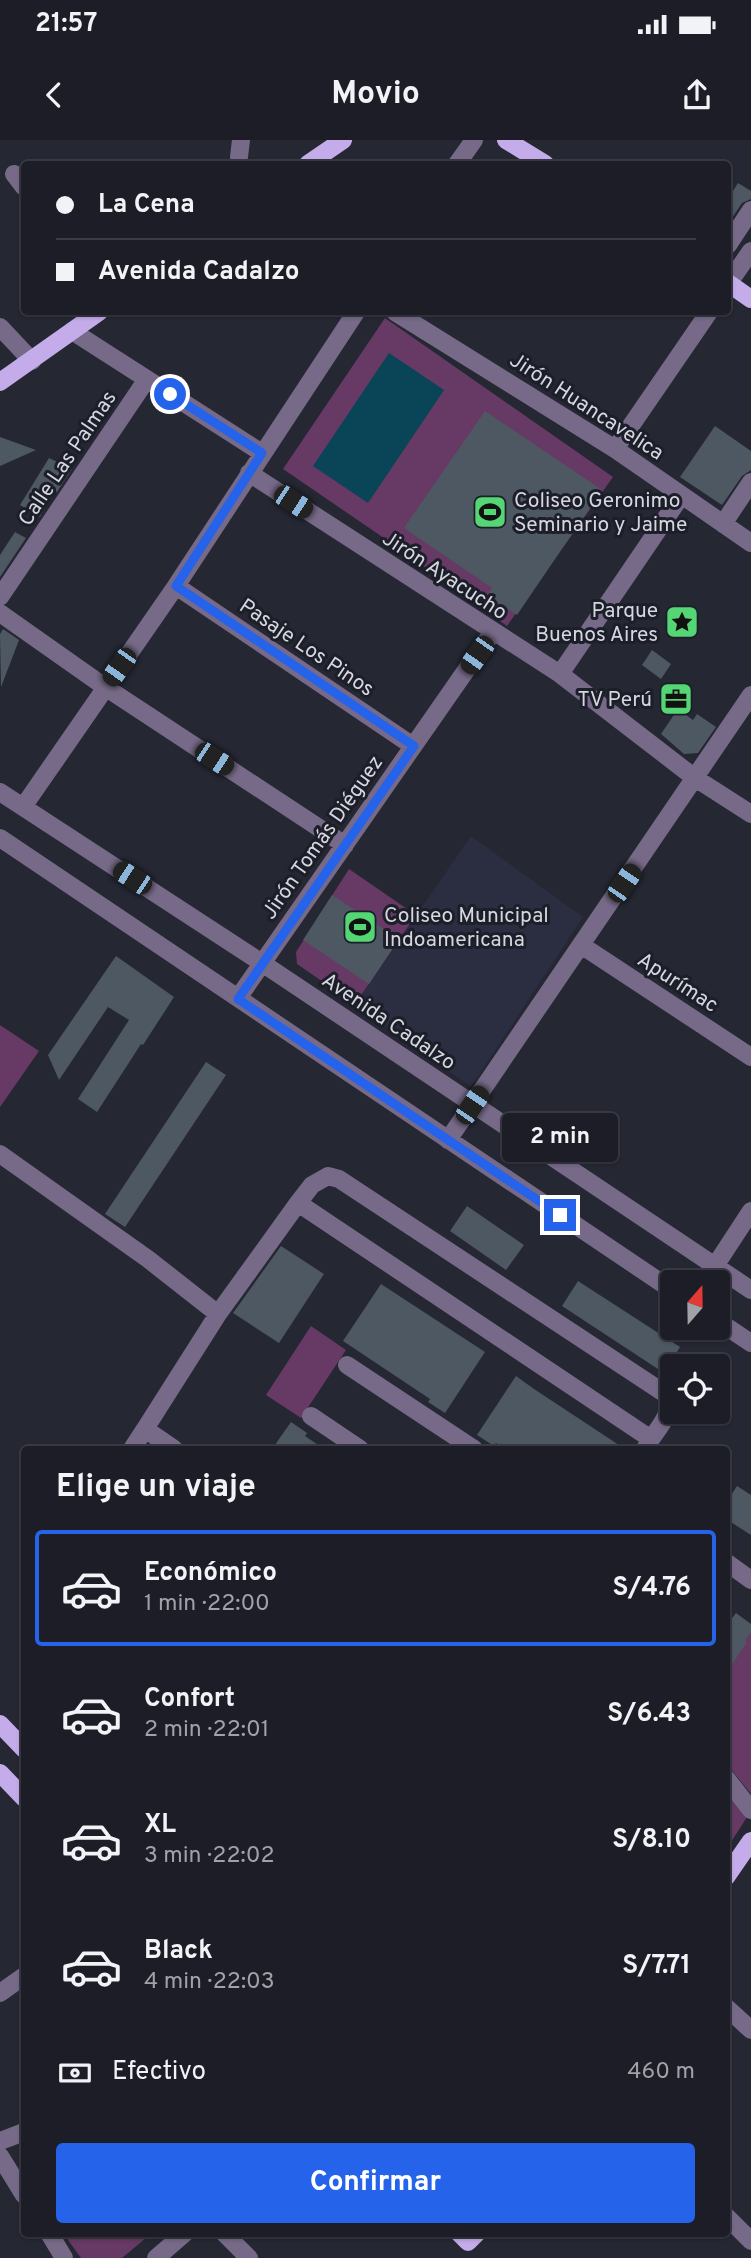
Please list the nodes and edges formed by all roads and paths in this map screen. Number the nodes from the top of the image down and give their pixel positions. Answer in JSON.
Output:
{"nodes":[{"id":1,"x":343,"y":140,"type":"edge"},
{"id":2,"x":474,"y":140,"type":"edge"},
{"id":3,"x":506,"y":140,"type":"edge"},
{"id":4,"x":312,"y":161,"type":"edge"},
{"id":5,"x":459,"y":161,"type":"edge"},
{"id":6,"x":540,"y":161,"type":"edge"},
{"id":7,"x":751,"y":210,"type":"edge"},
{"id":8,"x":731,"y":241,"type":"edge"},
{"id":9,"x":751,"y":251,"type":"edge"},
{"id":10,"x":731,"y":257,"type":"edge"},
{"id":11,"x":739,"y":268,"type":"junction"},
{"id":12,"x":731,"y":280,"type":"edge"},
{"id":13,"x":731,"y":286,"type":"edge"},
{"id":14,"x":751,"y":299,"type":"edge"},
{"id":15,"x":95,"y":315,"type":"edge"},
{"id":16,"x":354,"y":315,"type":"edge"},
{"id":17,"x":400,"y":315,"type":"edge"},
{"id":18,"x":707,"y":315,"type":"edge"},
{"id":19,"x":0,"y":327,"type":"edge"},
{"id":20,"x":72,"y":331,"type":"junction"},
{"id":21,"x":32,"y":361,"type":"junction"},
{"id":22,"x":148,"y":379,"type":"junction"},
{"id":23,"x":0,"y":382,"type":"edge"},
{"id":24,"x":615,"y":449,"type":"junction"},
{"id":25,"x":262,"y":453,"type":"junction"},
{"id":26,"x":249,"y":473,"type":"junction"},
{"id":27,"x":751,"y":482,"type":"edge"},
{"id":28,"x":681,"y":496,"type":"junction"},
{"id":29,"x":723,"y":524,"type":"junction"},
{"id":30,"x":751,"y":543,"type":"edge"},
{"id":31,"x":176,"y":586,"type":"junction"},
{"id":32,"x":0,"y":597,"type":"edge"},
{"id":33,"x":0,"y":613,"type":"edge"},
{"id":34,"x":492,"y":633,"type":"junction"},
{"id":35,"x":560,"y":674,"type":"junction"},
{"id":36,"x":105,"y":687,"type":"junction"},
{"id":37,"x":751,"y":695,"type":"edge"},
{"id":38,"x":414,"y":746,"type":"junction"},
{"id":39,"x":695,"y":778,"type":"junction"},
{"id":40,"x":0,"y":792,"type":"edge"},
{"id":41,"x":23,"y":807,"type":"junction"},
{"id":42,"x":751,"y":814,"type":"edge"},
{"id":43,"x":0,"y":838,"type":"edge"},
{"id":44,"x":345,"y":845,"type":"junction"},
{"id":45,"x":581,"y":945,"type":"junction"},
{"id":46,"x":262,"y":963,"type":"junction"},
{"id":47,"x":238,"y":999,"type":"junction"},
{"id":48,"x":751,"y":1057,"type":"edge"},
{"id":49,"x":472,"y":1105,"type":"junction"},
{"id":50,"x":448,"y":1140,"type":"junction"},
{"id":51,"x":0,"y":1154,"type":"edge"},
{"id":52,"x":298,"y":1203,"type":"junction"},
{"id":53,"x":751,"y":1212,"type":"edge"},
{"id":54,"x":715,"y":1266,"type":"junction"},
{"id":55,"x":660,"y":1282,"type":"edge"},
{"id":56,"x":751,"y":1290,"type":"edge"},
{"id":57,"x":218,"y":1314,"type":"junction"},
{"id":58,"x":730,"y":1329,"type":"edge"},
{"id":59,"x":751,"y":1343,"type":"edge"},
{"id":60,"x":347,"y":1365,"type":"dead end"},
{"id":61,"x":311,"y":1416,"type":"dead end"},
{"id":62,"x":145,"y":1429,"type":"junction"},
{"id":63,"x":648,"y":1444,"type":"edge"},
{"id":64,"x":134,"y":1446,"type":"edge"},
{"id":65,"x":170,"y":1446,"type":"edge"},
{"id":66,"x":356,"y":1446,"type":"edge"},
{"id":67,"x":462,"y":1446,"type":"edge"},
{"id":68,"x":730,"y":1565,"type":"edge"},
{"id":69,"x":751,"y":1580,"type":"edge"},
{"id":70,"x":0,"y":1724,"type":"edge"},
{"id":71,"x":21,"y":1746,"type":"edge"},
{"id":72,"x":0,"y":1773,"type":"edge"},
{"id":73,"x":730,"y":1783,"type":"edge"},
{"id":74,"x":21,"y":1795,"type":"edge"},
{"id":75,"x":751,"y":1810,"type":"edge"},
{"id":76,"x":751,"y":1841,"type":"edge"},
{"id":77,"x":730,"y":1871,"type":"edge"},
{"id":78,"x":21,"y":1978,"type":"edge"},
{"id":79,"x":0,"y":1993,"type":"edge"},
{"id":80,"x":730,"y":2011,"type":"edge"},
{"id":81,"x":751,"y":2030,"type":"edge"},
{"id":82,"x":21,"y":2133,"type":"edge"},
{"id":83,"x":0,"y":2141,"type":"edge"},
{"id":84,"x":0,"y":2156,"type":"edge"},
{"id":85,"x":21,"y":2190,"type":"edge"},
{"id":86,"x":730,"y":2220,"type":"edge"},
{"id":87,"x":51,"y":2237,"type":"edge"},
{"id":88,"x":180,"y":2237,"type":"edge"},
{"id":89,"x":228,"y":2237,"type":"edge"},
{"id":90,"x":751,"y":2241,"type":"edge"},
{"id":91,"x":64,"y":2258,"type":"edge"},
{"id":92,"x":156,"y":2258,"type":"edge"},
{"id":93,"x":249,"y":2258,"type":"edge"}],
"edges":[{"from":1,"to":4,"type":"main road"},
{"from":2,"to":5,"type":"street"},
{"from":3,"to":6,"type":"main road"},
{"from":7,"to":8,"type":"street"},
{"from":9,"to":11,"type":"street"},
{"from":10,"to":11,"type":"street"},
{"from":11,"to":12,"type":"street"},
{"from":13,"to":14,"type":"main road"},
{"from":15,"to":20,"type":"main road"},
{"from":16,"to":25,"type":"street"},
{"from":17,"to":24,"type":"street","name":"Jirón Huancavelica"},
{"from":18,"to":24,"type":"street"},
{"from":19,"to":21,"type":"street"},
{"from":20,"to":21,"type":"main road"},
{"from":20,"to":22,"type":"street"},
{"from":21,"to":23,"type":"main road"},
{"from":22,"to":25,"type":"street"},
{"from":22,"to":32,"type":"street","name":"Calle Las Palmas"},
{"from":24,"to":28,"type":"street","name":"Jirón Huancavelica"},
{"from":25,"to":26,"type":"street"},
{"from":26,"to":31,"type":"street"},
{"from":26,"to":34,"type":"street","name":"Jirón Ayacucho"},
{"from":27,"to":29,"type":"street"},
{"from":28,"to":29,"type":"street","name":"Jirón Huancavelica"},
{"from":28,"to":35,"type":"street"},
{"from":29,"to":30,"type":"street","name":"Jirón Huancavelica"},
{"from":31,"to":36,"type":"street"},
{"from":31,"to":38,"type":"street","name":"Pasaje Los Pinos"},
{"from":33,"to":36,"type":"street"},
{"from":34,"to":35,"type":"street","name":"Jirón Ayacucho"},
{"from":34,"to":38,"type":"street","name":"Jirón Tomás Diéguez"},
{"from":35,"to":39,"type":"street","name":"Jirón Ayacucho"},
{"from":36,"to":41,"type":"street"},
{"from":36,"to":44,"type":"street"},
{"from":37,"to":39,"type":"street"},
{"from":38,"to":44,"type":"street","name":"Jirón Tomás Diéguez"},
{"from":39,"to":42,"type":"street","name":"Jirón Ayacucho"},
{"from":39,"to":45,"type":"street"},
{"from":40,"to":41,"type":"street","name":"Avenida Cadalzo"},
{"from":41,"to":46,"type":"street","name":"Avenida Cadalzo"},
{"from":43,"to":47,"type":"street"},
{"from":44,"to":46,"type":"street","name":"Jirón Tomás Diéguez"},
{"from":45,"to":48,"type":"street","name":"Apurímac"},
{"from":45,"to":49,"type":"street"},
{"from":46,"to":47,"type":"street","name":"Jirón Tomás Diéguez"},
{"from":46,"to":49,"type":"street","name":"Avenida Cadalzo"},
{"from":47,"to":50,"type":"street"},
{"from":49,"to":50,"type":"street"},
{"from":49,"to":54,"type":"street","name":"Avenida Cadalzo"},
{"from":50,"to":55,"type":"street"},
{"from":51,"to":57,"type":"street"},
{"from":52,"to":57,"type":"street"},
{"from":52,"to":63,"type":"street"},
{"from":52,"to":63,"type":"street"},
{"from":53,"to":54,"type":"street"},
{"from":54,"to":56,"type":"street","name":"Avenida Cadalzo"},
{"from":57,"to":62,"type":"street"},
{"from":58,"to":59,"type":"street"},
{"from":60,"to":67,"type":"street"},
{"from":61,"to":66,"type":"street"},
{"from":62,"to":64,"type":"street"},
{"from":62,"to":65,"type":"street"},
{"from":68,"to":69,"type":"street"},
{"from":70,"to":71,"type":"main road"},
{"from":72,"to":74,"type":"main road"},
{"from":73,"to":75,"type":"street"},
{"from":76,"to":77,"type":"main road"},
{"from":78,"to":79,"type":"street"},
{"from":80,"to":81,"type":"street"},
{"from":82,"to":83,"type":"street"},
{"from":84,"to":85,"type":"street"},
{"from":86,"to":90,"type":"street"},
{"from":87,"to":91,"type":"street"},
{"from":88,"to":92,"type":"street"},
{"from":89,"to":93,"type":"street"}]}
